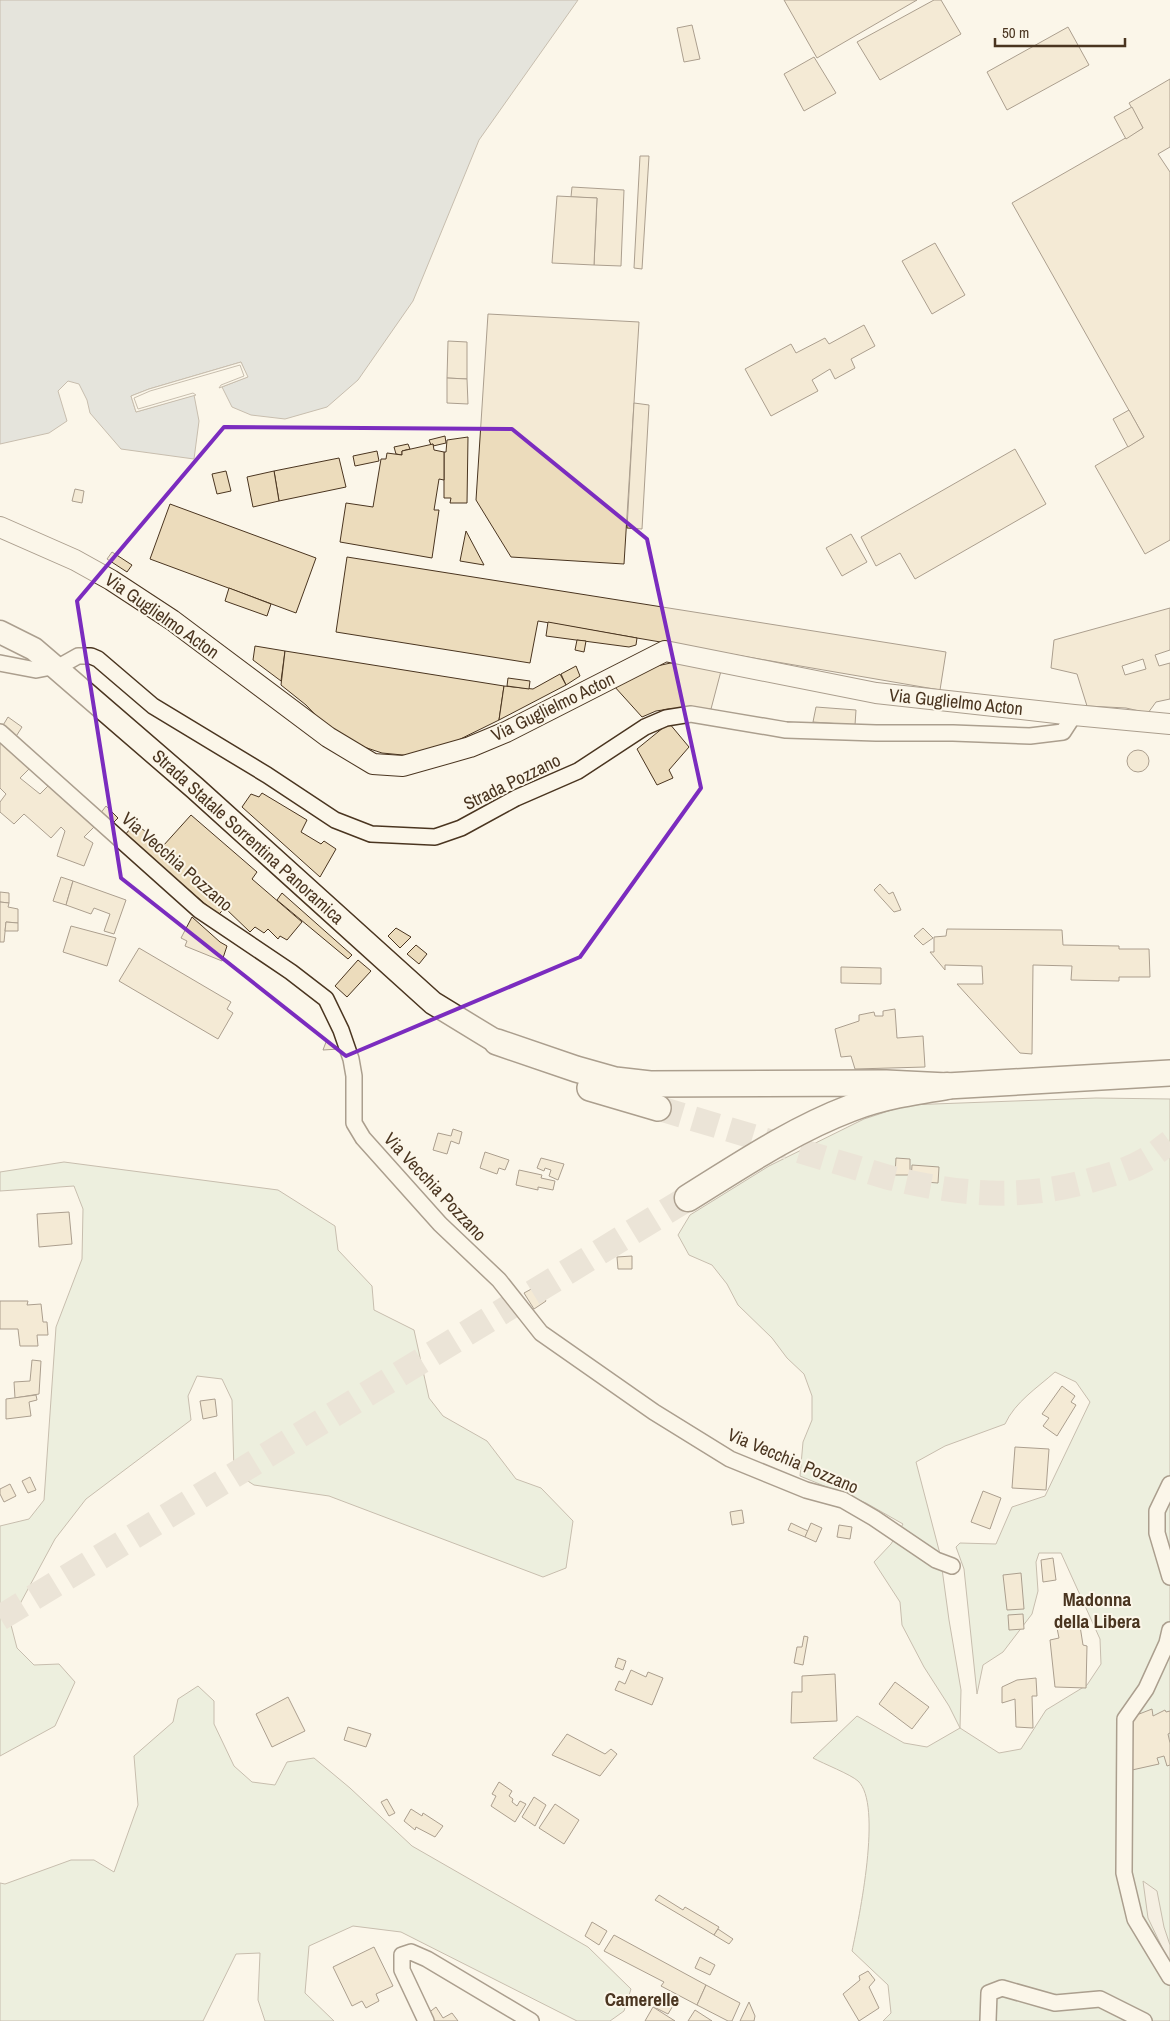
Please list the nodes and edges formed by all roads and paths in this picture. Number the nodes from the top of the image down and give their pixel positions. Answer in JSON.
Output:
{"nodes":[{"id":1,"x":0,"y":527,"type":"edge"},
{"id":2,"x":0,"y":632,"type":"edge"},
{"id":3,"x":0,"y":663,"type":"edge"},
{"id":4,"x":56,"y":667,"type":"junction"},
{"id":5,"x":1074,"y":715,"type":"junction"},
{"id":6,"x":1170,"y":724,"type":"edge"},
{"id":7,"x":0,"y":732,"type":"edge"},
{"id":8,"x":497,"y":1042,"type":"junction"},
{"id":9,"x":1170,"y":1074,"type":"edge"},
{"id":10,"x":947,"y":1086,"type":"junction"},
{"id":11,"x":658,"y":1108,"type":"tunnel mouth"},
{"id":12,"x":688,"y":1198,"type":"tunnel mouth"},
{"id":13,"x":1170,"y":1484,"type":"edge"},
{"id":14,"x":952,"y":1566,"type":"dead end"},
{"id":15,"x":1170,"y":1577,"type":"edge"},
{"id":16,"x":1170,"y":1630,"type":"edge"},
{"id":17,"x":1170,"y":1977,"type":"edge"},
{"id":18,"x":426,"y":2021,"type":"edge"},
{"id":19,"x":532,"y":2021,"type":"edge"},
{"id":20,"x":988,"y":2021,"type":"edge"},
{"id":21,"x":1144,"y":2021,"type":"edge"}],
"edges":[{"from":1,"to":5,"type":"street","name":"Via Guglielmo Acton"},
{"from":2,"to":4,"type":"main road","name":"Strada Statale Sorrentina Panoramica"},
{"from":3,"to":4,"type":"street","name":"Strada Pozzano"},
{"from":4,"to":5,"type":"street","name":"Strada Pozzano"},
{"from":4,"to":8,"type":"main road","name":"Strada Statale Sorrentina Panoramica"},
{"from":5,"to":6,"type":"street","name":"Via Guglielmo Acton"},
{"from":7,"to":14,"type":"street","name":"Via Vecchia Pozzano"},
{"from":8,"to":10,"type":"main road"},
{"from":8,"to":11,"type":"main road"},
{"from":9,"to":10,"type":"main road"},
{"from":10,"to":12,"type":"highway"},
{"from":13,"to":15,"type":"street"},
{"from":16,"to":17,"type":"street"},
{"from":18,"to":19,"type":"street"},
{"from":20,"to":21,"type":"street"}]}
